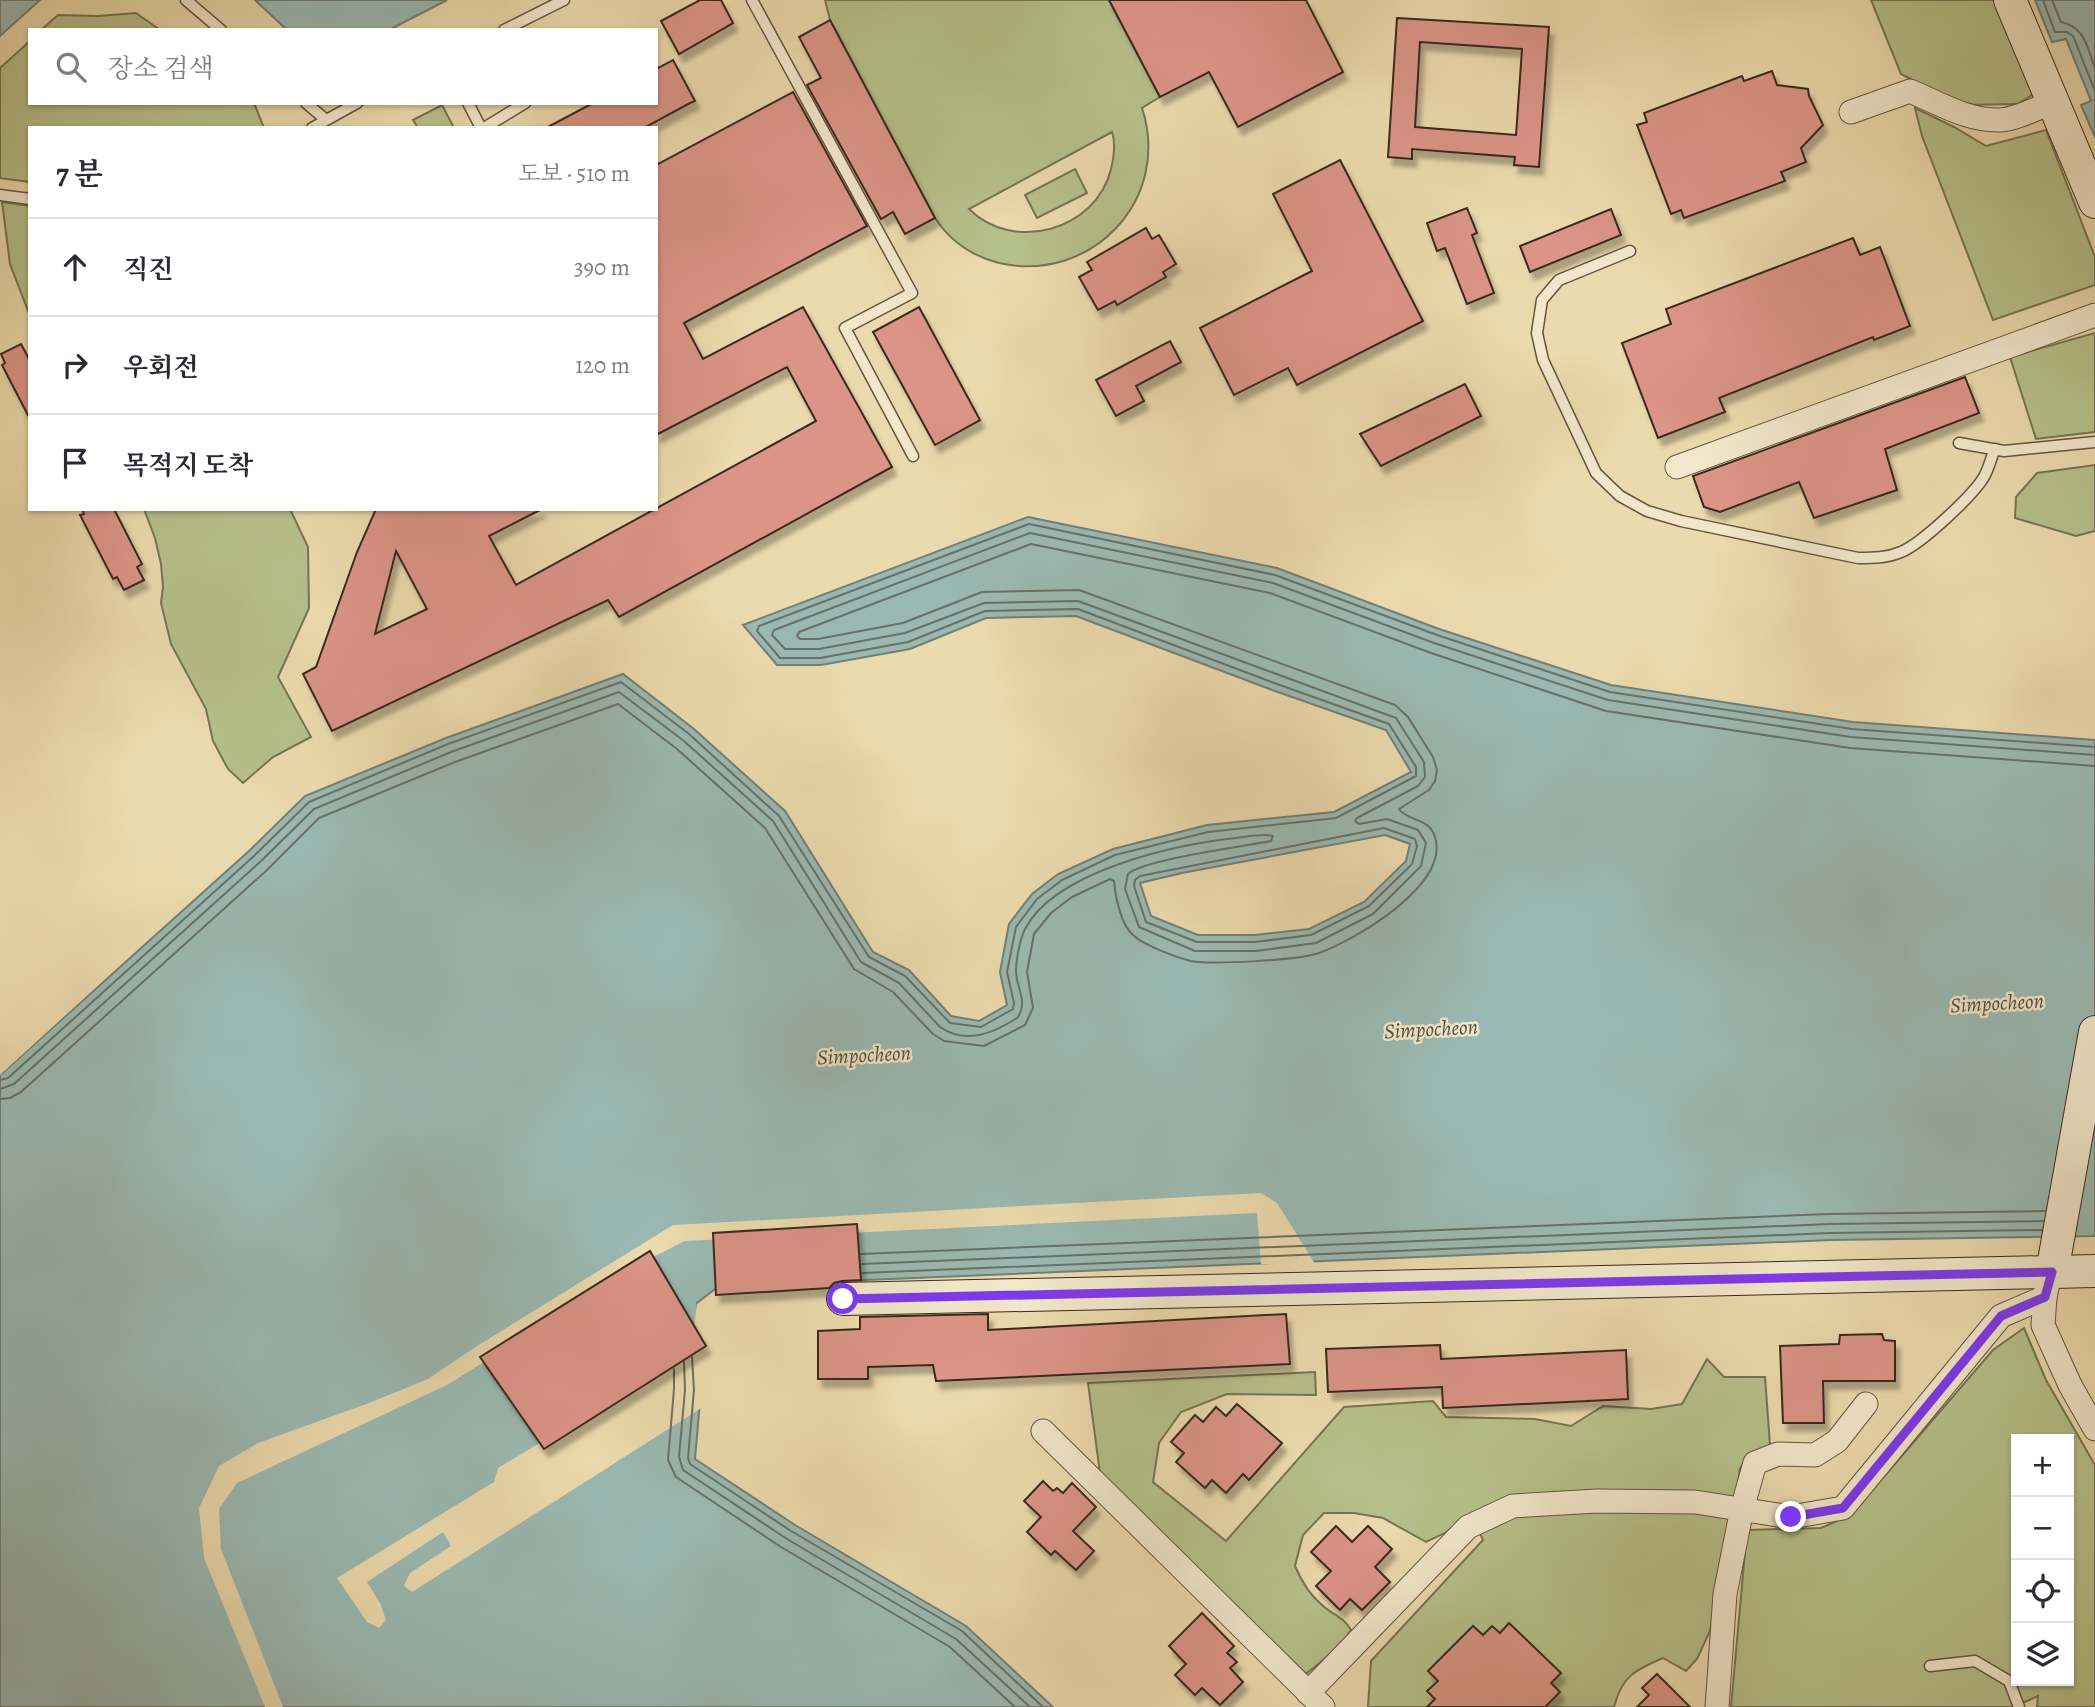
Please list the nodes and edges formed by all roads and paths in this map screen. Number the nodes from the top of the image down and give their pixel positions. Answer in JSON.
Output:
{"nodes":[{"id":1,"x":186,"y":0,"type":"edge"},
{"id":2,"x":564,"y":0,"type":"edge"},
{"id":3,"x":752,"y":0,"type":"edge"},
{"id":4,"x":2011,"y":0,"type":"edge"},
{"id":5,"x":219,"y":28,"type":"edge"},
{"id":6,"x":508,"y":28,"type":"edge"},
{"id":7,"x":2053,"y":102,"type":"junction"},
{"id":8,"x":308,"y":105,"type":"edge"},
{"id":9,"x":353,"y":105,"type":"edge"},
{"id":10,"x":469,"y":105,"type":"edge"},
{"id":11,"x":522,"y":105,"type":"edge"},
{"id":12,"x":1851,"y":112,"type":"dead end"},
{"id":13,"x":325,"y":119,"type":"junction"},
{"id":14,"x":315,"y":126,"type":"edge"},
{"id":15,"x":481,"y":126,"type":"edge"},
{"id":16,"x":485,"y":126,"type":"edge"},
{"id":17,"x":0,"y":195,"type":"edge"},
{"id":18,"x":28,"y":199,"type":"edge"},
{"id":19,"x":2095,"y":202,"type":"edge"},
{"id":20,"x":1630,"y":251,"type":"dead end"},
{"id":21,"x":2095,"y":316,"type":"edge"},
{"id":22,"x":2095,"y":442,"type":"edge"},
{"id":23,"x":1959,"y":443,"type":"dead end"},
{"id":24,"x":1995,"y":450,"type":"junction"},
{"id":25,"x":912,"y":456,"type":"dead end"},
{"id":26,"x":1677,"y":467,"type":"dead end"},
{"id":27,"x":2095,"y":1032,"type":"edge"},
{"id":28,"x":2095,"y":1270,"type":"edge"},
{"id":29,"x":2048,"y":1284,"type":"junction"},
{"id":30,"x":843,"y":1299,"type":"dead end"},
{"id":31,"x":1866,"y":1404,"type":"dead end"},
{"id":32,"x":2095,"y":1429,"type":"edge"},
{"id":33,"x":1043,"y":1431,"type":"dead end"},
{"id":34,"x":1742,"y":1509,"type":"junction"},
{"id":35,"x":1930,"y":1666,"type":"dead end"},
{"id":36,"x":1315,"y":1700,"type":"edge"},
{"id":37,"x":1717,"y":1707,"type":"edge"},
{"id":38,"x":2019,"y":1707,"type":"edge"}],
"edges":[{"from":1,"to":5,"type":"lane"},
{"from":2,"to":6,"type":"lane"},
{"from":3,"to":25,"type":"lane"},
{"from":4,"to":7,"type":"street"},
{"from":7,"to":12,"type":"street"},
{"from":7,"to":19,"type":"street"},
{"from":8,"to":13,"type":"lane"},
{"from":9,"to":13,"type":"lane"},
{"from":10,"to":15,"type":"lane"},
{"from":11,"to":16,"type":"lane"},
{"from":13,"to":14,"type":"lane"},
{"from":17,"to":18,"type":"lane"},
{"from":20,"to":24,"type":"lane"},
{"from":21,"to":26,"type":"street"},
{"from":22,"to":24,"type":"lane"},
{"from":23,"to":24,"type":"lane"},
{"from":27,"to":29,"type":"street"},
{"from":28,"to":29,"type":"street"},
{"from":29,"to":30,"type":"street"},
{"from":29,"to":32,"type":"street"},
{"from":29,"to":34,"type":"street"},
{"from":31,"to":34,"type":"street"},
{"from":33,"to":36,"type":"street"},
{"from":34,"to":36,"type":"street"},
{"from":34,"to":37,"type":"street"},
{"from":35,"to":38,"type":"lane"}]}
